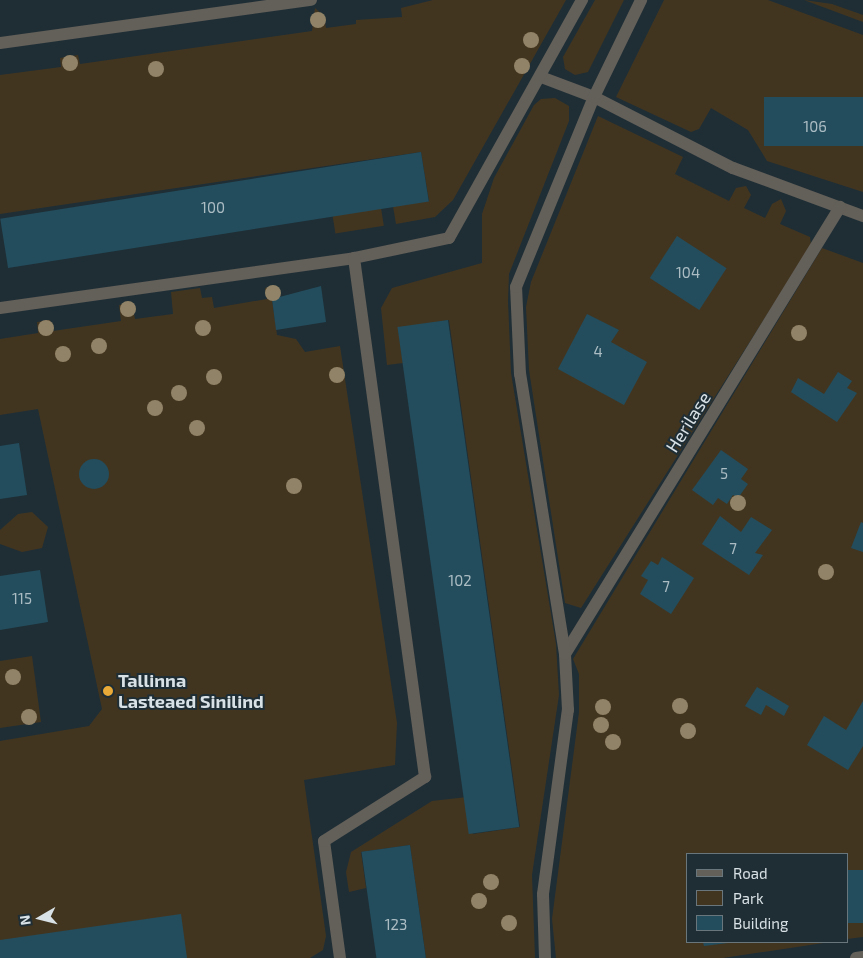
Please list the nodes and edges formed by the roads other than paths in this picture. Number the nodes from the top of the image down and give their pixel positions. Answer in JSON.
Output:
{"nodes":[{"id":1,"x":311,"y":0,"type":"edge"},
{"id":2,"x":582,"y":0,"type":"edge"},
{"id":3,"x":641,"y":0,"type":"edge"},
{"id":4,"x":0,"y":43,"type":"edge"},
{"id":5,"x":541,"y":77,"type":"junction"},
{"id":6,"x":594,"y":97,"type":"junction"},
{"id":7,"x":840,"y":207,"type":"junction"},
{"id":8,"x":863,"y":216,"type":"edge"},
{"id":9,"x":354,"y":258,"type":"junction"},
{"id":10,"x":0,"y":308,"type":"edge"},
{"id":11,"x":565,"y":654,"type":"junction"},
{"id":12,"x":863,"y":957,"type":"edge"},
{"id":13,"x":340,"y":958,"type":"edge"},
{"id":14,"x":545,"y":958,"type":"edge"},
{"id":15,"x":856,"y":958,"type":"edge"}],
"edges":[{"from":1,"to":4,"type":"street"},
{"from":2,"to":5,"type":"street"},
{"from":3,"to":6,"type":"street"},
{"from":5,"to":6,"type":"street"},
{"from":5,"to":9,"type":"street"},
{"from":6,"to":7,"type":"street"},
{"from":6,"to":11,"type":"street"},
{"from":7,"to":8,"type":"street"},
{"from":7,"to":11,"type":"street","name":"Herilase"},
{"from":9,"to":10,"type":"street"},
{"from":9,"to":13,"type":"street"},
{"from":11,"to":14,"type":"street"},
{"from":12,"to":15,"type":"street"}]}
